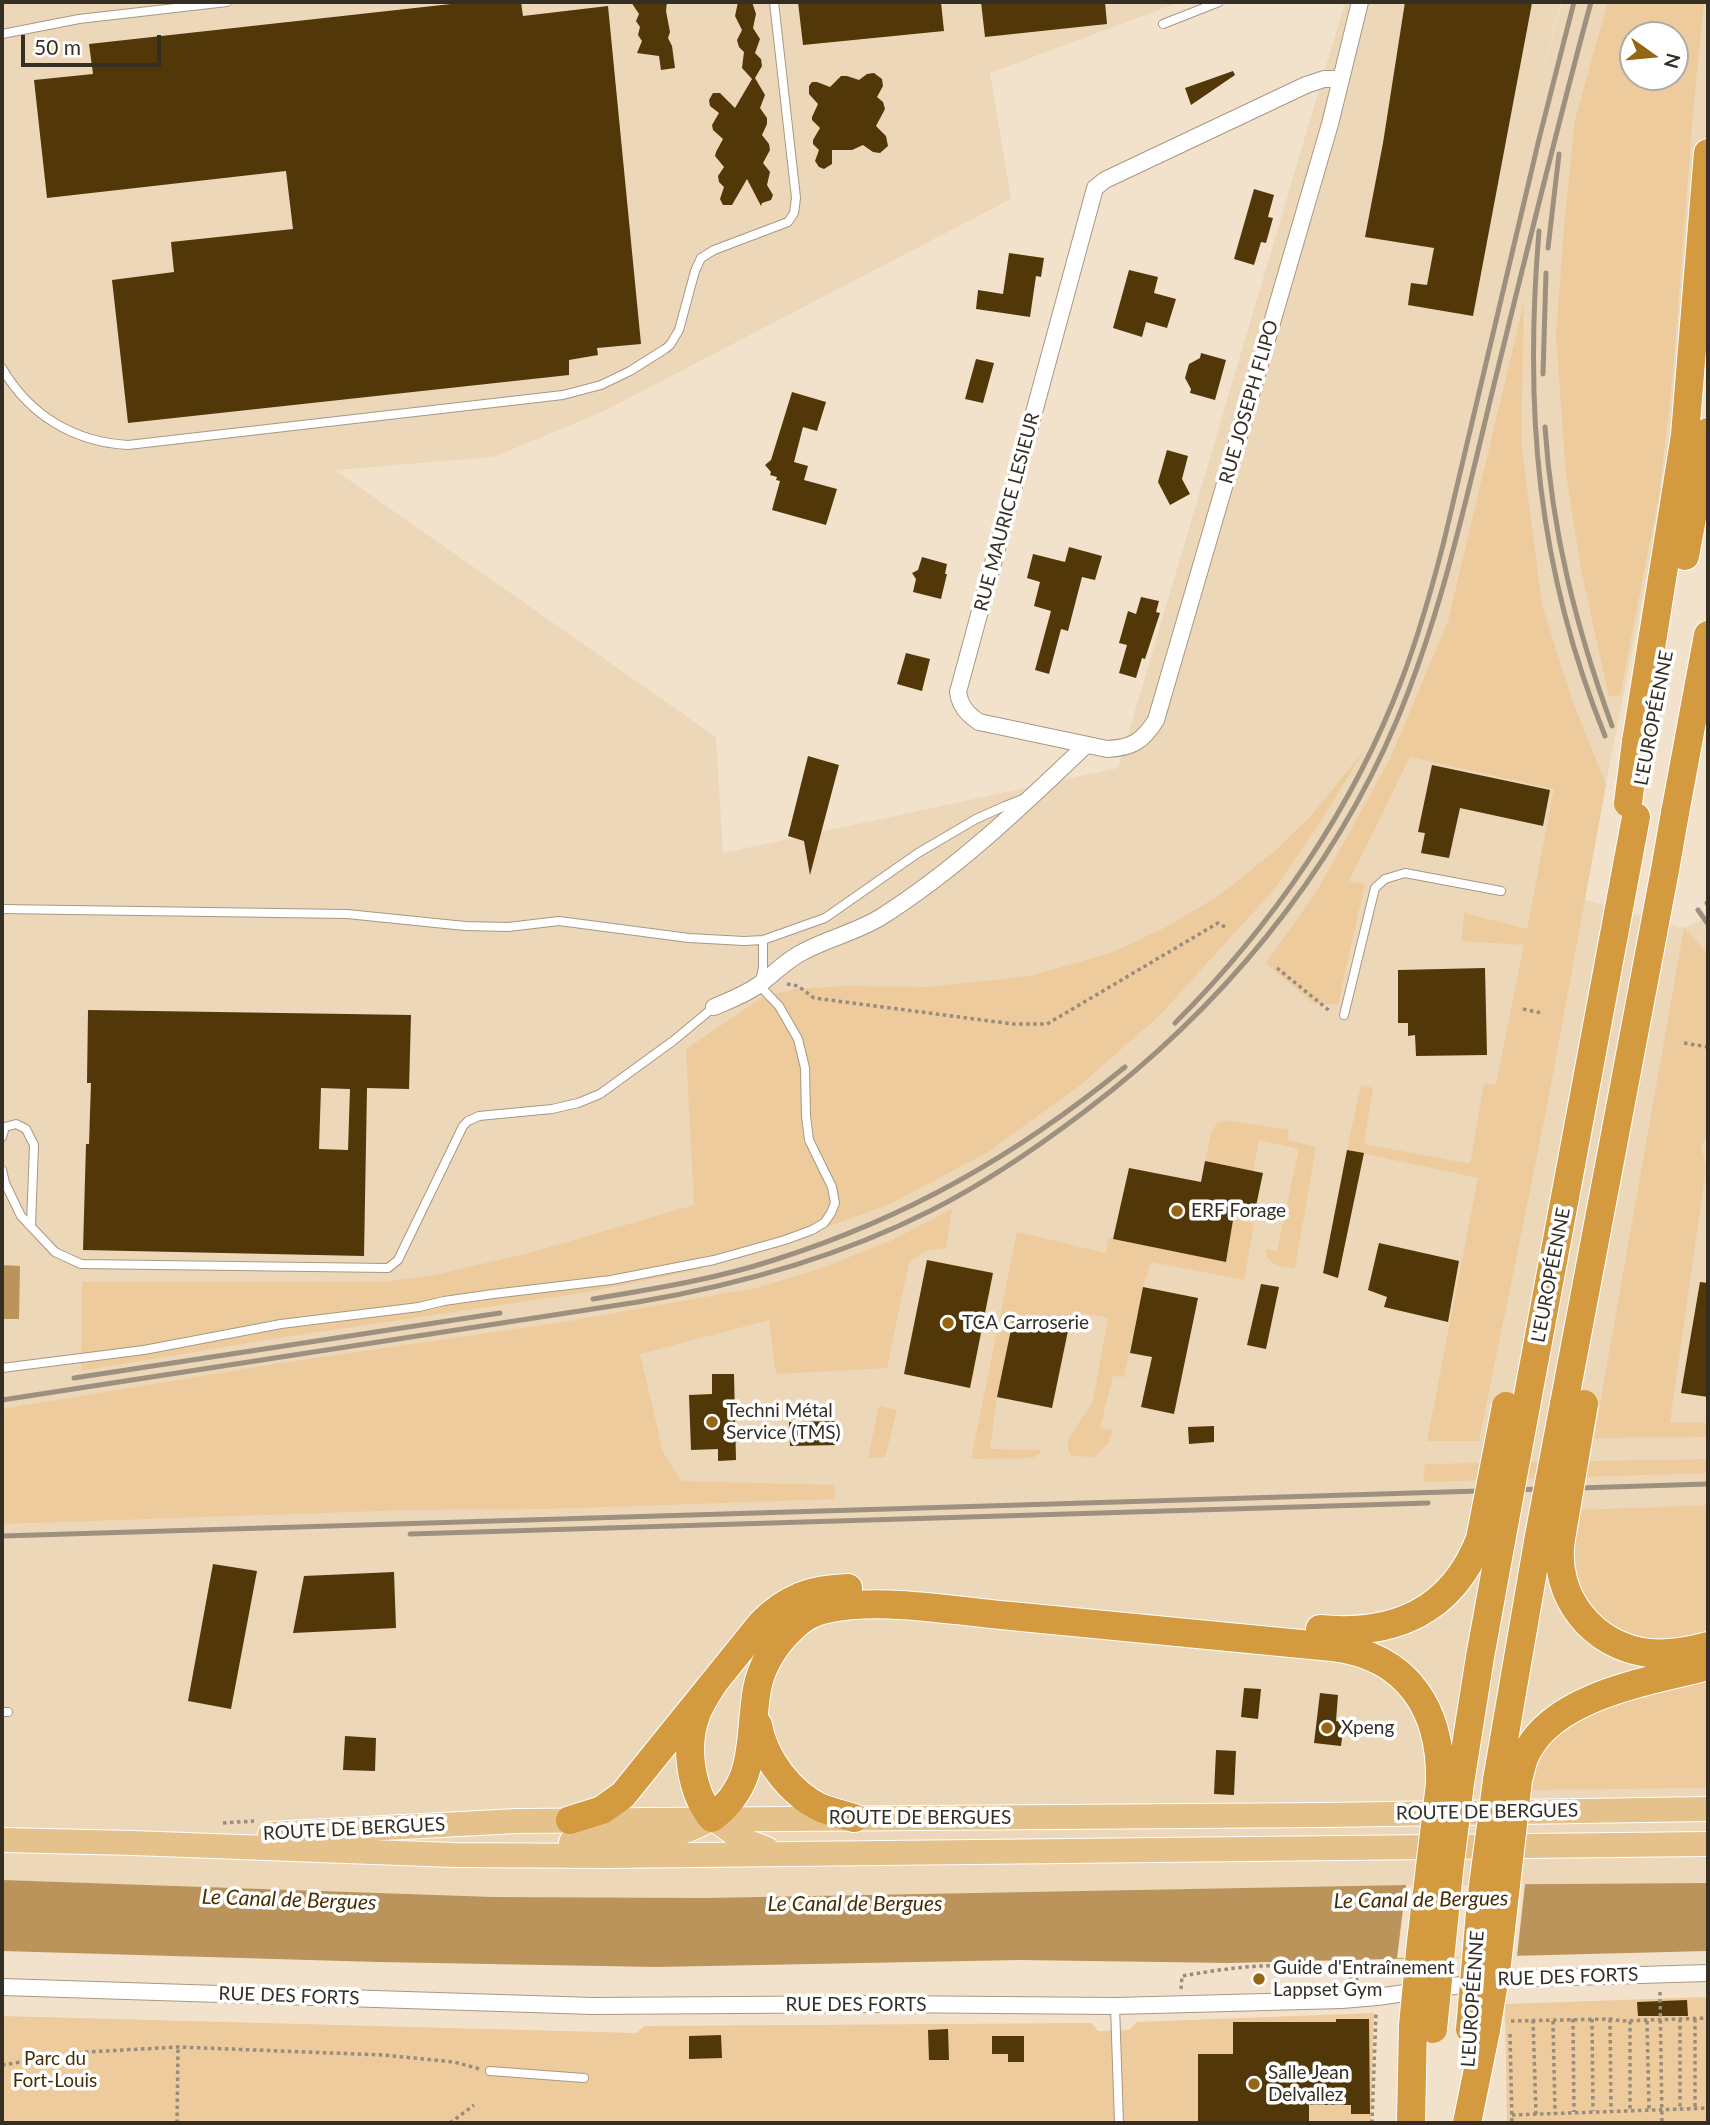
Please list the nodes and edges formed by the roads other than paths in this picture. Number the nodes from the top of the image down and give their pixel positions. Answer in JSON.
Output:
{"nodes":[{"id":1,"x":227,"y":2,"type":"edge"},
{"id":2,"x":774,"y":2,"type":"edge"},
{"id":3,"x":1219,"y":2,"type":"edge"},
{"id":4,"x":1360,"y":2,"type":"edge"},
{"id":5,"x":1163,"y":24,"type":"dead end"},
{"id":6,"x":2,"y":34,"type":"edge"},
{"id":7,"x":1341,"y":79,"type":"junction"},
{"id":8,"x":1708,"y":153,"type":"edge"},
{"id":9,"x":2,"y":368,"type":"edge"},
{"id":10,"x":1708,"y":432,"type":"edge"},
{"id":11,"x":1708,"y":635,"type":"edge"},
{"id":12,"x":1708,"y":726,"type":"edge"},
{"id":13,"x":1085,"y":746,"type":"junction"},
{"id":14,"x":1641,"y":751,"type":"junction"},
{"id":15,"x":1032,"y":796,"type":"junction"},
{"id":16,"x":1680,"y":822,"type":"junction"},
{"id":17,"x":1501,"y":891,"type":"dead end"},
{"id":18,"x":2,"y":909,"type":"edge"},
{"id":19,"x":763,"y":940,"type":"junction"},
{"id":20,"x":761,"y":983,"type":"junction"},
{"id":21,"x":714,"y":1007,"type":"joint"},
{"id":22,"x":1344,"y":1014,"type":"dead end"},
{"id":23,"x":2,"y":1137,"type":"edge"},
{"id":24,"x":2,"y":1170,"type":"edge"},
{"id":25,"x":31,"y":1226,"type":"junction"},
{"id":26,"x":2,"y":1368,"type":"edge"},
{"id":27,"x":1491,"y":1537,"type":"junction"},
{"id":28,"x":1550,"y":1538,"type":"junction"},
{"id":29,"x":1708,"y":1646,"type":"edge"},
{"id":30,"x":1708,"y":1666,"type":"edge"},
{"id":31,"x":715,"y":1681,"type":"junction"},
{"id":32,"x":756,"y":1705,"type":"junction"},
{"id":33,"x":1508,"y":1780,"type":"junction"},
{"id":34,"x":1450,"y":1784,"type":"junction"},
{"id":35,"x":1708,"y":1809,"type":"edge"},
{"id":36,"x":712,"y":1818,"type":"junction"},
{"id":37,"x":854,"y":1818,"type":"junction"},
{"id":38,"x":570,"y":1820,"type":"junction"},
{"id":39,"x":2,"y":1840,"type":"edge"},
{"id":40,"x":133,"y":1843,"type":"junction"},
{"id":41,"x":1708,"y":1844,"type":"edge"},
{"id":42,"x":452,"y":1855,"type":"junction"},
{"id":43,"x":795,"y":1855,"type":"junction"},
{"id":44,"x":1708,"y":1973,"type":"edge"},
{"id":45,"x":2,"y":1987,"type":"edge"},
{"id":46,"x":1115,"y":2006,"type":"junction"},
{"id":47,"x":1423,"y":2027,"type":"junction"},
{"id":48,"x":490,"y":2071,"type":"road end"},
{"id":49,"x":584,"y":2078,"type":"dead end"},
{"id":50,"x":1119,"y":2123,"type":"edge"},
{"id":51,"x":1411,"y":2123,"type":"edge"},
{"id":52,"x":1428,"y":2123,"type":"edge"},
{"id":53,"x":1466,"y":2123,"type":"edge"}],
"edges":[{"from":1,"to":6,"type":"lane"},
{"from":2,"to":9,"type":"lane"},
{"from":3,"to":5,"type":"lane"},
{"from":4,"to":7,"type":"street","name":"RUE JOSEPH FLIPO"},
{"from":7,"to":13,"type":"street","name":"RUE JOSEPH FLIPO"},
{"from":7,"to":13,"type":"street","name":"RUE MAURICE LESIEUR"},
{"from":8,"to":14,"type":"highway"},
{"from":10,"to":14,"type":"highway","name":"L'EUROPÉENNE"},
{"from":11,"to":16,"type":"highway","name":"L'EUROPÉENNE"},
{"from":12,"to":16,"type":"highway"},
{"from":13,"to":15,"type":"street"},
{"from":14,"to":27,"type":"highway","name":"L'EUROPÉENNE","bridge":true},
{"from":15,"to":19,"type":"lane"},
{"from":15,"to":20,"type":"street"},
{"from":16,"to":28,"type":"highway","name":"L'EUROPÉENNE","bridge":true},
{"from":17,"to":22,"type":"lane"},
{"from":18,"to":19,"type":"lane"},
{"from":19,"to":20,"type":"lane"},
{"from":20,"to":21,"type":"street"},
{"from":20,"to":26,"type":"lane"},
{"from":21,"to":25,"type":"lane"},
{"from":23,"to":25,"type":"lane"},
{"from":24,"to":25,"type":"lane"},
{"from":27,"to":31,"type":"highway"},
{"from":27,"to":34,"type":"highway","name":"L'EUROPÉENNE"},
{"from":28,"to":29,"type":"highway"},
{"from":28,"to":33,"type":"highway","name":"L'EUROPÉENNE"},
{"from":30,"to":33,"type":"highway"},
{"from":31,"to":36,"type":"highway"},
{"from":31,"to":38,"type":"highway"},
{"from":32,"to":34,"type":"highway"},
{"from":32,"to":36,"type":"highway"},
{"from":32,"to":37,"type":"highway"},
{"from":33,"to":53,"type":"highway","bridge":true},
{"from":34,"to":47,"type":"highway","name":"L'EUROPÉENNE","bridge":true},
{"from":35,"to":37,"type":"main road","name":"ROUTE DE BERGUES"},
{"from":36,"to":37,"type":"main road","name":"ROUTE DE BERGUES"},
{"from":36,"to":38,"type":"main road","name":"ROUTE DE BERGUES"},
{"from":36,"to":42,"type":"main road"},
{"from":36,"to":43,"type":"main road"},
{"from":38,"to":40,"type":"main road","name":"ROUTE DE BERGUES"},
{"from":39,"to":40,"type":"main road","name":"ROUTE DE BERGUES"},
{"from":40,"to":42,"type":"main road","name":"ROUTE DE BERGUES"},
{"from":41,"to":43,"type":"main road","name":"ROUTE DE BERGUES"},
{"from":42,"to":43,"type":"main road","name":"ROUTE DE BERGUES"},
{"from":44,"to":46,"type":"street","name":"RUE DES FORTS"},
{"from":45,"to":46,"type":"street","name":"RUE DES FORTS"},
{"from":46,"to":50,"type":"lane"},
{"from":47,"to":51,"type":"highway"},
{"from":47,"to":52,"type":"highway","name":"L'EUROPÉENNE"},
{"from":48,"to":49,"type":"lane"}]}
